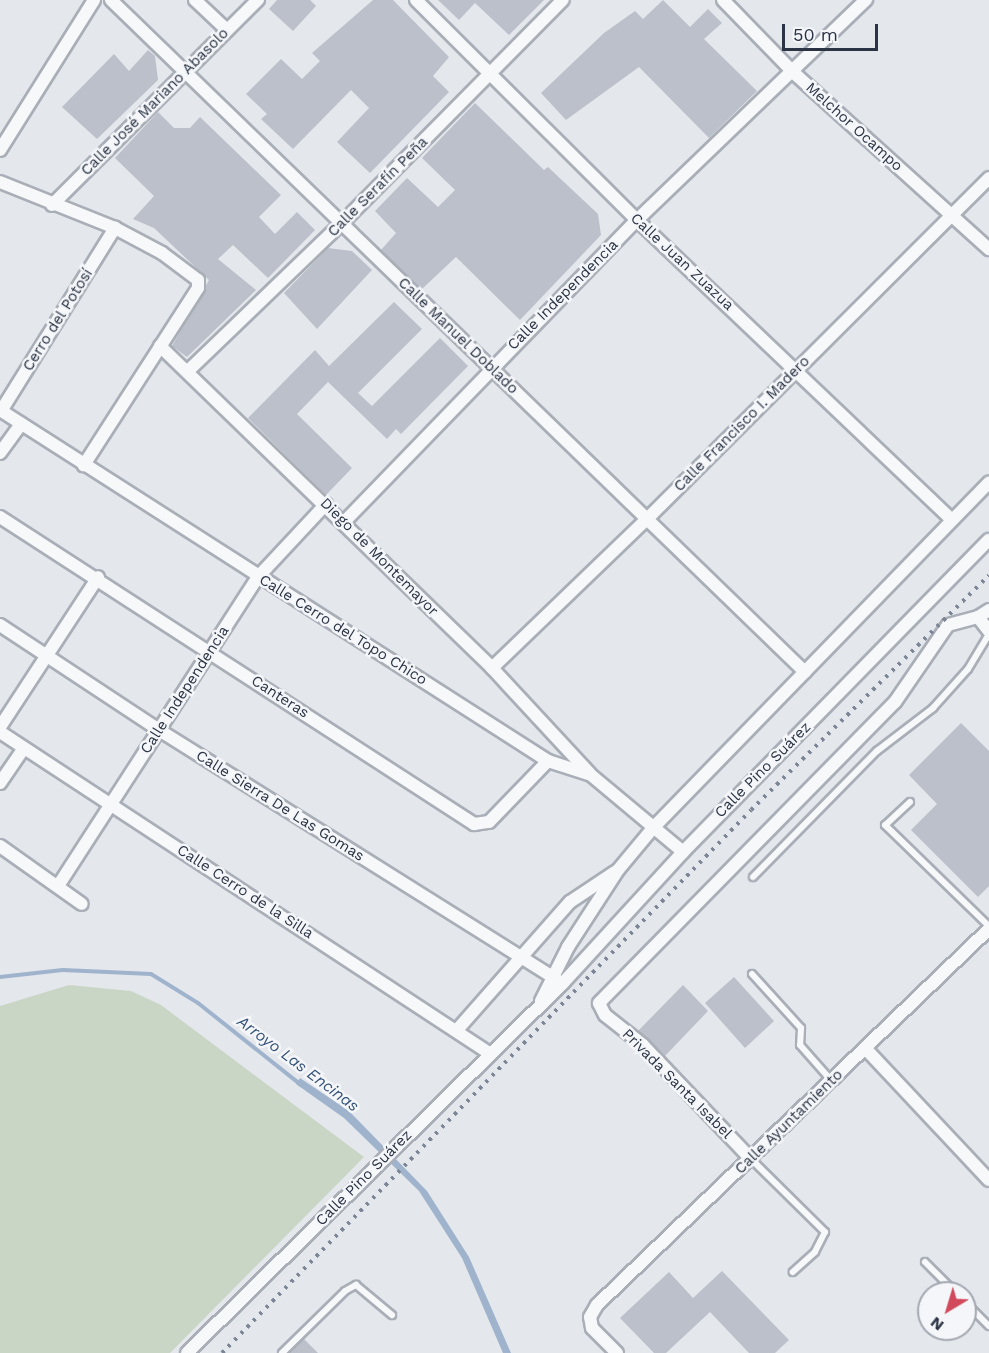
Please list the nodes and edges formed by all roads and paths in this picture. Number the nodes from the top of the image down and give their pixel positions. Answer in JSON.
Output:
{"nodes":[{"id":1,"x":94,"y":0,"type":"edge"},
{"id":2,"x":111,"y":0,"type":"edge"},
{"id":3,"x":195,"y":0,"type":"edge"},
{"id":4,"x":258,"y":0,"type":"edge"},
{"id":5,"x":416,"y":0,"type":"edge"},
{"id":6,"x":563,"y":0,"type":"edge"},
{"id":7,"x":723,"y":0,"type":"edge"},
{"id":8,"x":866,"y":0,"type":"edge"},
{"id":9,"x":227,"y":30,"type":"junction"},
{"id":10,"x":184,"y":73,"type":"junction"},
{"id":11,"x":794,"y":73,"type":"junction"},
{"id":12,"x":489,"y":75,"type":"junction"},
{"id":13,"x":0,"y":150,"type":"edge"},
{"id":14,"x":989,"y":178,"type":"edge"},
{"id":15,"x":0,"y":182,"type":"edge"},
{"id":16,"x":52,"y":205,"type":"junction"},
{"id":17,"x":952,"y":216,"type":"junction"},
{"id":18,"x":637,"y":220,"type":"junction"},
{"id":19,"x":341,"y":224,"type":"junction"},
{"id":20,"x":115,"y":228,"type":"junction"},
{"id":21,"x":989,"y":249,"type":"edge"},
{"id":22,"x":160,"y":346,"type":"junction"},
{"id":23,"x":491,"y":368,"type":"junction"},
{"id":24,"x":796,"y":370,"type":"junction"},
{"id":25,"x":188,"y":371,"type":"junction"},
{"id":26,"x":1,"y":411,"type":"edge"},
{"id":27,"x":21,"y":424,"type":"junction"},
{"id":28,"x":0,"y":453,"type":"edge"},
{"id":29,"x":84,"y":465,"type":"junction"},
{"id":30,"x":989,"y":482,"type":"edge"},
{"id":31,"x":326,"y":504,"type":"junction"},
{"id":32,"x":0,"y":517,"type":"edge"},
{"id":33,"x":647,"y":519,"type":"junction"},
{"id":34,"x":952,"y":520,"type":"junction"},
{"id":35,"x":344,"y":522,"type":"junction"},
{"id":36,"x":989,"y":540,"type":"edge"},
{"id":37,"x":98,"y":577,"type":"junction"},
{"id":38,"x":258,"y":578,"type":"junction"},
{"id":39,"x":989,"y":610,"type":"edge"},
{"id":40,"x":978,"y":617,"type":"junction"},
{"id":41,"x":0,"y":625,"type":"edge"},
{"id":42,"x":989,"y":633,"type":"edge"},
{"id":43,"x":209,"y":651,"type":"junction"},
{"id":44,"x":46,"y":655,"type":"junction"},
{"id":45,"x":492,"y":668,"type":"junction"},
{"id":46,"x":805,"y":672,"type":"junction"},
{"id":47,"x":0,"y":727,"type":"edge"},
{"id":48,"x":159,"y":730,"type":"junction"},
{"id":49,"x":0,"y":732,"type":"edge"},
{"id":50,"x":24,"y":748,"type":"junction"},
{"id":51,"x":548,"y":761,"type":"junction"},
{"id":52,"x":591,"y":775,"type":"junction"},
{"id":53,"x":0,"y":783,"type":"edge"},
{"id":54,"x":910,"y":802,"type":"dead end"},
{"id":55,"x":112,"y":804,"type":"junction"},
{"id":56,"x":653,"y":828,"type":"junction"},
{"id":57,"x":0,"y":846,"type":"edge"},
{"id":58,"x":683,"y":852,"type":"junction"},
{"id":59,"x":618,"y":870,"type":"junction"},
{"id":60,"x":753,"y":877,"type":"dead end"},
{"id":61,"x":58,"y":886,"type":"junction"},
{"id":62,"x":82,"y":904,"type":"dead end"},
{"id":63,"x":989,"y":928,"type":"edge"},
{"id":64,"x":518,"y":958,"type":"junction"},
{"id":65,"x":752,"y":974,"type":"dead end"},
{"id":66,"x":550,"y":976,"type":"junction"},
{"id":67,"x":563,"y":983,"type":"junction"},
{"id":68,"x":540,"y":1002,"type":"junction"},
{"id":69,"x":457,"y":1030,"type":"junction"},
{"id":70,"x":865,"y":1048,"type":"junction"},
{"id":71,"x":489,"y":1053,"type":"junction"},
{"id":72,"x":832,"y":1080,"type":"junction"},
{"id":73,"x":751,"y":1159,"type":"junction"},
{"id":74,"x":989,"y":1180,"type":"edge"},
{"id":75,"x":925,"y":1262,"type":"dead end"},
{"id":76,"x":794,"y":1272,"type":"dead end"},
{"id":77,"x":944,"y":1281,"type":"edge"},
{"id":78,"x":977,"y":1314,"type":"edge"},
{"id":79,"x":392,"y":1315,"type":"dead end"},
{"id":80,"x":989,"y":1326,"type":"edge"},
{"id":81,"x":187,"y":1353,"type":"edge"},
{"id":82,"x":282,"y":1353,"type":"edge"},
{"id":83,"x":617,"y":1353,"type":"edge"}],
"edges":[{"from":1,"to":13,"type":"street"},
{"from":2,"to":10,"type":"street","name":"Calle Manuel Doblado"},
{"from":3,"to":9,"type":"street"},
{"from":4,"to":9,"type":"street","name":"Calle José Mariano Abasolo"},
{"from":5,"to":12,"type":"street","name":"Calle Juan Zuazua"},
{"from":6,"to":12,"type":"street","name":"Calle Serafín Peña"},
{"from":7,"to":11,"type":"street","name":"Melchor Ocampo"},
{"from":8,"to":11,"type":"street","name":"Calle Independencia"},
{"from":9,"to":10,"type":"street","name":"Calle José Mariano Abasolo"},
{"from":10,"to":16,"type":"street","name":"Calle José Mariano Abasolo"},
{"from":10,"to":19,"type":"street","name":"Calle Manuel Doblado"},
{"from":11,"to":17,"type":"street","name":"Melchor Ocampo"},
{"from":11,"to":18,"type":"street","name":"Calle Independencia"},
{"from":12,"to":18,"type":"street","name":"Calle Juan Zuazua"},
{"from":12,"to":19,"type":"street","name":"Calle Serafín Peña"},
{"from":14,"to":17,"type":"street","name":"Calle Francisco I. Madero"},
{"from":15,"to":16,"type":"street"},
{"from":16,"to":20,"type":"street"},
{"from":17,"to":21,"type":"street","name":"Melchor Ocampo"},
{"from":17,"to":24,"type":"street","name":"Calle Francisco I. Madero"},
{"from":18,"to":23,"type":"street","name":"Calle Independencia"},
{"from":18,"to":24,"type":"street","name":"Calle Juan Zuazua"},
{"from":19,"to":23,"type":"street","name":"Calle Manuel Doblado"},
{"from":19,"to":25,"type":"street","name":"Calle Serafín Peña"},
{"from":20,"to":22,"type":"street"},
{"from":20,"to":26,"type":"street","name":"Cerro del Potosí"},
{"from":22,"to":25,"type":"street","name":"Diego de Montemayor"},
{"from":22,"to":29,"type":"street"},
{"from":23,"to":33,"type":"street","name":"Calle Manuel Doblado"},
{"from":23,"to":35,"type":"street","name":"Calle Independencia"},
{"from":24,"to":33,"type":"street","name":"Calle Francisco I. Madero"},
{"from":24,"to":34,"type":"street","name":"Calle Juan Zuazua"},
{"from":25,"to":31,"type":"street","name":"Diego de Montemayor"},
{"from":26,"to":27,"type":"street","name":"Calle Cerro del Topo Chico"},
{"from":27,"to":28,"type":"street"},
{"from":27,"to":29,"type":"street","name":"Calle Cerro del Topo Chico"},
{"from":29,"to":38,"type":"street","name":"Calle Cerro del Topo Chico"},
{"from":30,"to":34,"type":"street","name":"Calle Pino Suárez"},
{"from":31,"to":35,"type":"street","name":"Diego de Montemayor"},
{"from":31,"to":38,"type":"street","name":"Calle Independencia"},
{"from":32,"to":37,"type":"street","name":"Canteras"},
{"from":33,"to":45,"type":"street","name":"Calle Francisco I. Madero"},
{"from":33,"to":46,"type":"street","name":"Calle Manuel Doblado"},
{"from":34,"to":46,"type":"street","name":"Calle Pino Suárez"},
{"from":35,"to":45,"type":"street","name":"Diego de Montemayor"},
{"from":36,"to":58,"type":"street","name":"Calle Pino Suárez"},
{"from":37,"to":43,"type":"street","name":"Canteras"},
{"from":37,"to":44,"type":"street"},
{"from":38,"to":43,"type":"street","name":"Calle Independencia"},
{"from":38,"to":51,"type":"street","name":"Calle Cerro del Topo Chico"},
{"from":39,"to":40,"type":"street"},
{"from":40,"to":42,"type":"street"},
{"from":40,"to":73,"type":"street","name":"Privada Santa Isabel"},
{"from":41,"to":44,"type":"street","name":"Calle Sierra De Las Gomas"},
{"from":42,"to":60,"type":"lane"},
{"from":43,"to":48,"type":"street","name":"Calle Independencia"},
{"from":43,"to":51,"type":"street","name":"Canteras"},
{"from":44,"to":47,"type":"street"},
{"from":44,"to":48,"type":"street","name":"Calle Sierra De Las Gomas"},
{"from":45,"to":52,"type":"street","name":"Diego de Montemayor"},
{"from":46,"to":56,"type":"street","name":"Calle Pino Suárez"},
{"from":48,"to":55,"type":"street","name":"Calle Independencia"},
{"from":48,"to":64,"type":"street","name":"Calle Sierra De Las Gomas"},
{"from":49,"to":50,"type":"street","name":"Calle Cerro de la Silla"},
{"from":50,"to":53,"type":"street"},
{"from":50,"to":55,"type":"street","name":"Calle Cerro de la Silla"},
{"from":51,"to":52,"type":"street","name":"Calle Cerro del Topo Chico"},
{"from":52,"to":56,"type":"street","name":"Calle Cerro del Topo Chico"},
{"from":54,"to":63,"type":"lane"},
{"from":55,"to":61,"type":"street","name":"Calle Independencia"},
{"from":55,"to":69,"type":"street","name":"Calle Cerro de la Silla"},
{"from":56,"to":58,"type":"street","name":"Calle Cerro del Topo Chico"},
{"from":56,"to":59,"type":"street","name":"Calle Pino Suárez"},
{"from":57,"to":61,"type":"street"},
{"from":58,"to":67,"type":"street","name":"Calle Pino Suárez"},
{"from":59,"to":64,"type":"street","name":"Calle Pino Suárez"},
{"from":59,"to":66,"type":"street","name":"Calle Pino Suárez"},
{"from":61,"to":62,"type":"street"},
{"from":63,"to":70,"type":"street","name":"Calle Ayuntamiento"},
{"from":64,"to":66,"type":"street","name":"Calle Sierra De Las Gomas"},
{"from":64,"to":69,"type":"street","name":"Calle Pino Suárez"},
{"from":65,"to":72,"type":"lane"},
{"from":66,"to":67,"type":"street","name":"Calle Sierra De Las Gomas"},
{"from":66,"to":68,"type":"street","name":"Calle Pino Suárez"},
{"from":67,"to":68,"type":"street","name":"Calle Pino Suárez"},
{"from":68,"to":71,"type":"street","name":"Calle Pino Suárez"},
{"from":69,"to":71,"type":"street","name":"Calle Cerro de la Silla"},
{"from":70,"to":72,"type":"street","name":"Calle Ayuntamiento"},
{"from":70,"to":74,"type":"street"},
{"from":71,"to":81,"type":"street","name":"Calle Pino Suárez"},
{"from":72,"to":73,"type":"street","name":"Calle Ayuntamiento"},
{"from":73,"to":76,"type":"lane"},
{"from":73,"to":83,"type":"street","name":"Calle Ayuntamiento"},
{"from":75,"to":77,"type":"lane"},
{"from":78,"to":80,"type":"lane"},
{"from":79,"to":82,"type":"lane"}]}
